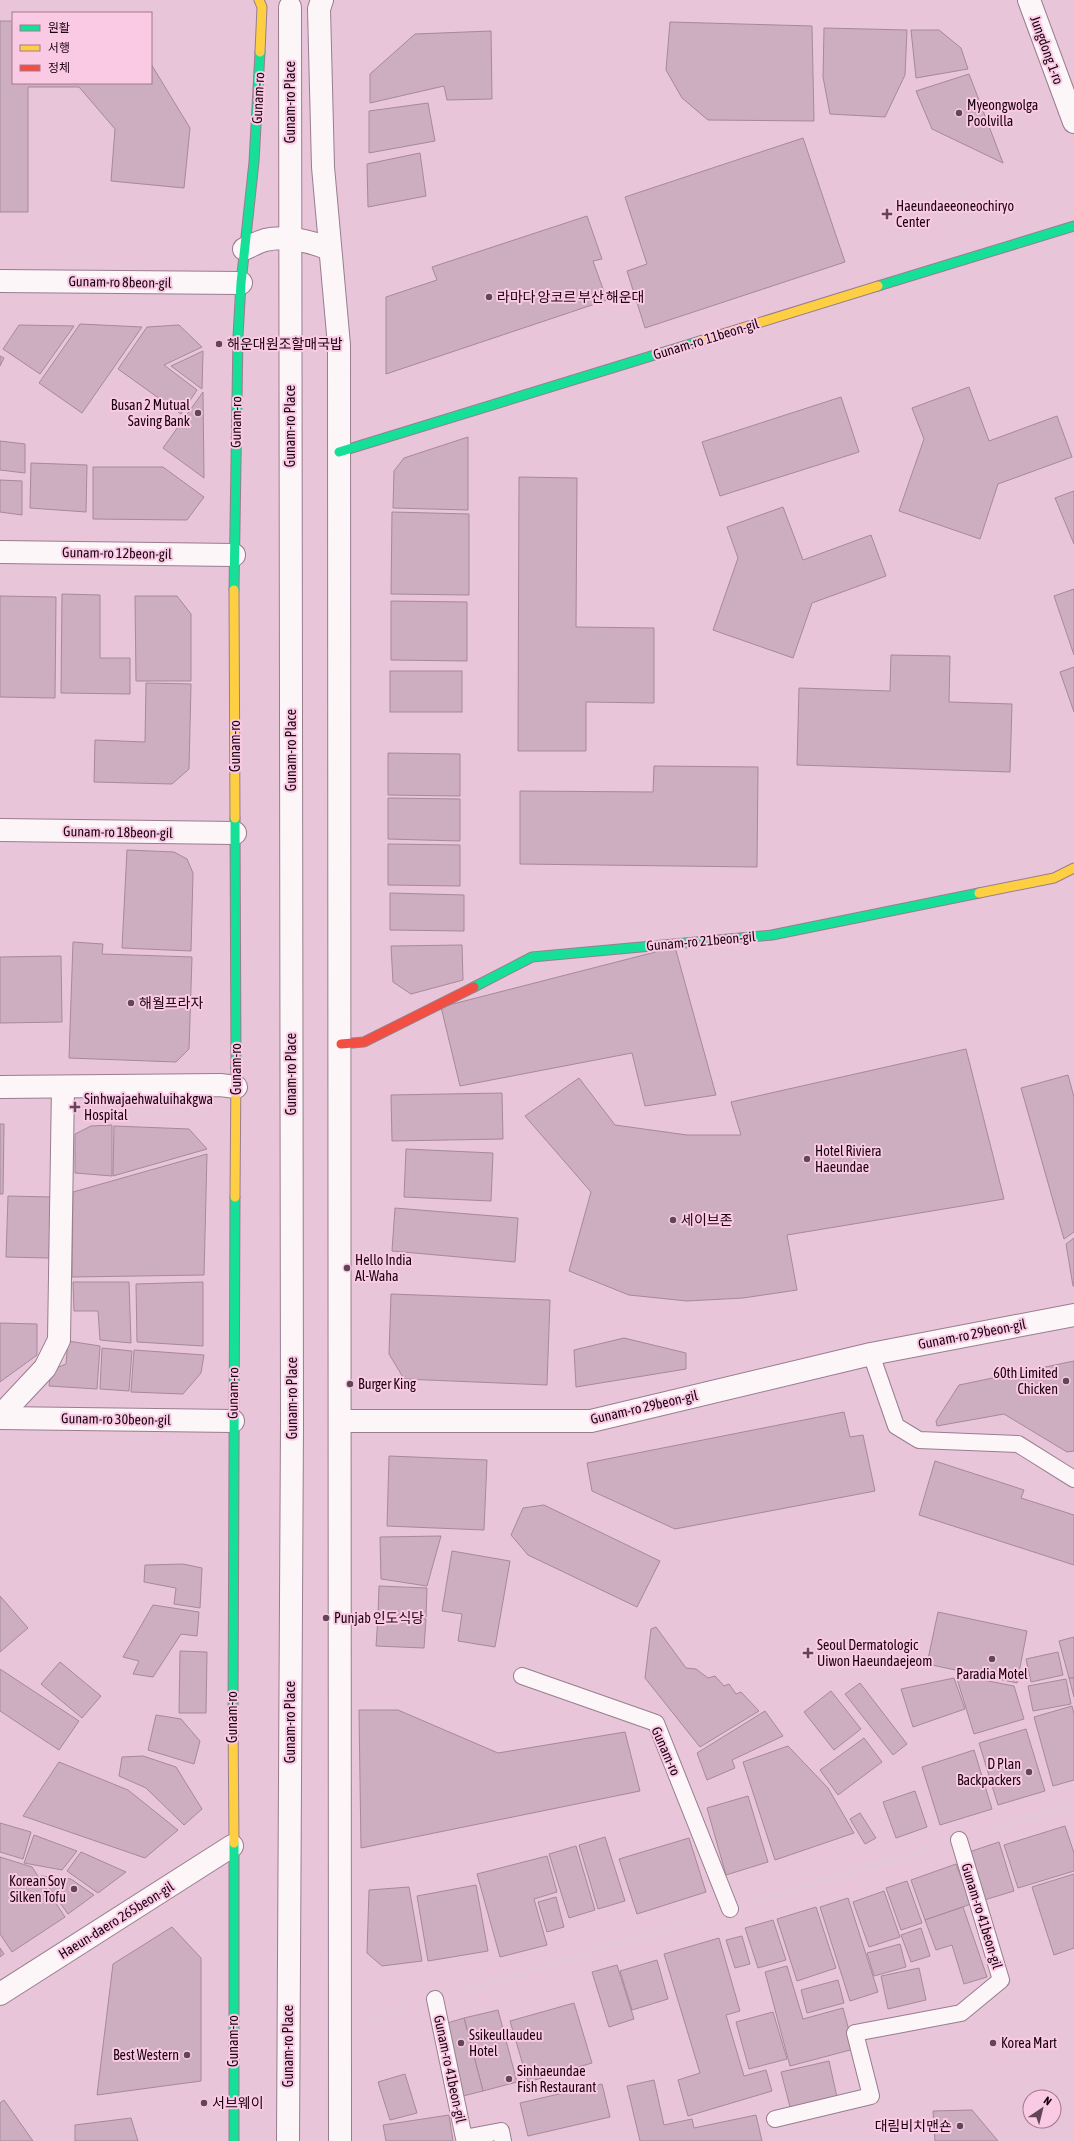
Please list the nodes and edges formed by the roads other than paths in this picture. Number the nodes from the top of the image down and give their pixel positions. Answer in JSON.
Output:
{"nodes":[{"id":1,"x":1029,"y":0,"type":"edge"},
{"id":2,"x":290,"y":4,"type":"edge"},
{"id":3,"x":1074,"y":122,"type":"edge"},
{"id":4,"x":1074,"y":226,"type":"edge"},
{"id":5,"x":290,"y":239,"type":"junction"},
{"id":6,"x":244,"y":249,"type":"junction"},
{"id":7,"x":329,"y":249,"type":"junction"},
{"id":8,"x":0,"y":281,"type":"edge"},
{"id":9,"x":241,"y":283,"type":"junction"},
{"id":10,"x":339,"y":452,"type":"junction"},
{"id":11,"x":0,"y":552,"type":"edge"},
{"id":12,"x":234,"y":555,"type":"junction"},
{"id":13,"x":0,"y":830,"type":"edge"},
{"id":14,"x":235,"y":833,"type":"junction"},
{"id":15,"x":1074,"y":868,"type":"edge"},
{"id":16,"x":341,"y":1044,"type":"junction"},
{"id":17,"x":0,"y":1087,"type":"edge"},
{"id":18,"x":62,"y":1087,"type":"junction"},
{"id":19,"x":236,"y":1087,"type":"junction"},
{"id":20,"x":1074,"y":1315,"type":"edge"},
{"id":21,"x":871,"y":1354,"type":"junction"},
{"id":22,"x":0,"y":1417,"type":"edge"},
{"id":23,"x":233,"y":1421,"type":"junction"},
{"id":24,"x":340,"y":1421,"type":"junction"},
{"id":25,"x":1074,"y":1478,"type":"edge"},
{"id":26,"x":522,"y":1676,"type":"dead end"},
{"id":27,"x":959,"y":1840,"type":"dead end"},
{"id":28,"x":232,"y":1846,"type":"junction"},
{"id":29,"x":730,"y":1910,"type":"dead end"},
{"id":30,"x":0,"y":1994,"type":"edge"},
{"id":31,"x":435,"y":1999,"type":"dead end"},
{"id":32,"x":775,"y":2119,"type":"dead end"},
{"id":33,"x":234,"y":2141,"type":"edge"},
{"id":34,"x":288,"y":2141,"type":"edge"},
{"id":35,"x":340,"y":2141,"type":"edge"},
{"id":36,"x":503,"y":2141,"type":"edge"}],
"edges":[{"from":1,"to":3,"type":"street","name":"Jungdong 1-ro"},
{"from":2,"to":5,"type":"street","name":"Gunam-ro Place"},
{"from":2,"to":6,"type":"street","name":"Gunam-ro"},
{"from":2,"to":7,"type":"street"},
{"from":4,"to":10,"type":"street","name":"Gunam-ro 11beon-gil"},
{"from":5,"to":6,"type":"street"},
{"from":5,"to":7,"type":"street"},
{"from":5,"to":34,"type":"street","name":"Gunam-ro Place"},
{"from":6,"to":9,"type":"street","name":"Gunam-ro"},
{"from":7,"to":10,"type":"street"},
{"from":8,"to":9,"type":"street","name":"Gunam-ro 8beon-gil"},
{"from":9,"to":12,"type":"street","name":"Gunam-ro"},
{"from":10,"to":16,"type":"street"},
{"from":11,"to":12,"type":"street","name":"Gunam-ro 12beon-gil"},
{"from":12,"to":14,"type":"street","name":"Gunam-ro"},
{"from":13,"to":14,"type":"street","name":"Gunam-ro 18beon-gil"},
{"from":14,"to":19,"type":"street","name":"Gunam-ro"},
{"from":15,"to":16,"type":"street","name":"Gunam-ro 21beon-gil"},
{"from":16,"to":24,"type":"street"},
{"from":17,"to":18,"type":"street"},
{"from":18,"to":19,"type":"street"},
{"from":18,"to":22,"type":"street"},
{"from":19,"to":23,"type":"street","name":"Gunam-ro"},
{"from":20,"to":21,"type":"street","name":"Gunam-ro 29beon-gil"},
{"from":21,"to":24,"type":"street","name":"Gunam-ro 29beon-gil"},
{"from":21,"to":25,"type":"lane"},
{"from":22,"to":23,"type":"street","name":"Gunam-ro 30beon-gil"},
{"from":23,"to":28,"type":"street","name":"Gunam-ro"},
{"from":24,"to":35,"type":"street"},
{"from":26,"to":29,"type":"lane","name":"Gunam-ro"},
{"from":27,"to":32,"type":"lane","name":"Gunam-ro 41beon-gil"},
{"from":28,"to":30,"type":"street","name":"Haeun-daero 265beon-gil"},
{"from":28,"to":33,"type":"street","name":"Gunam-ro"},
{"from":31,"to":36,"type":"lane","name":"Gunam-ro 41beon-gil"}]}
